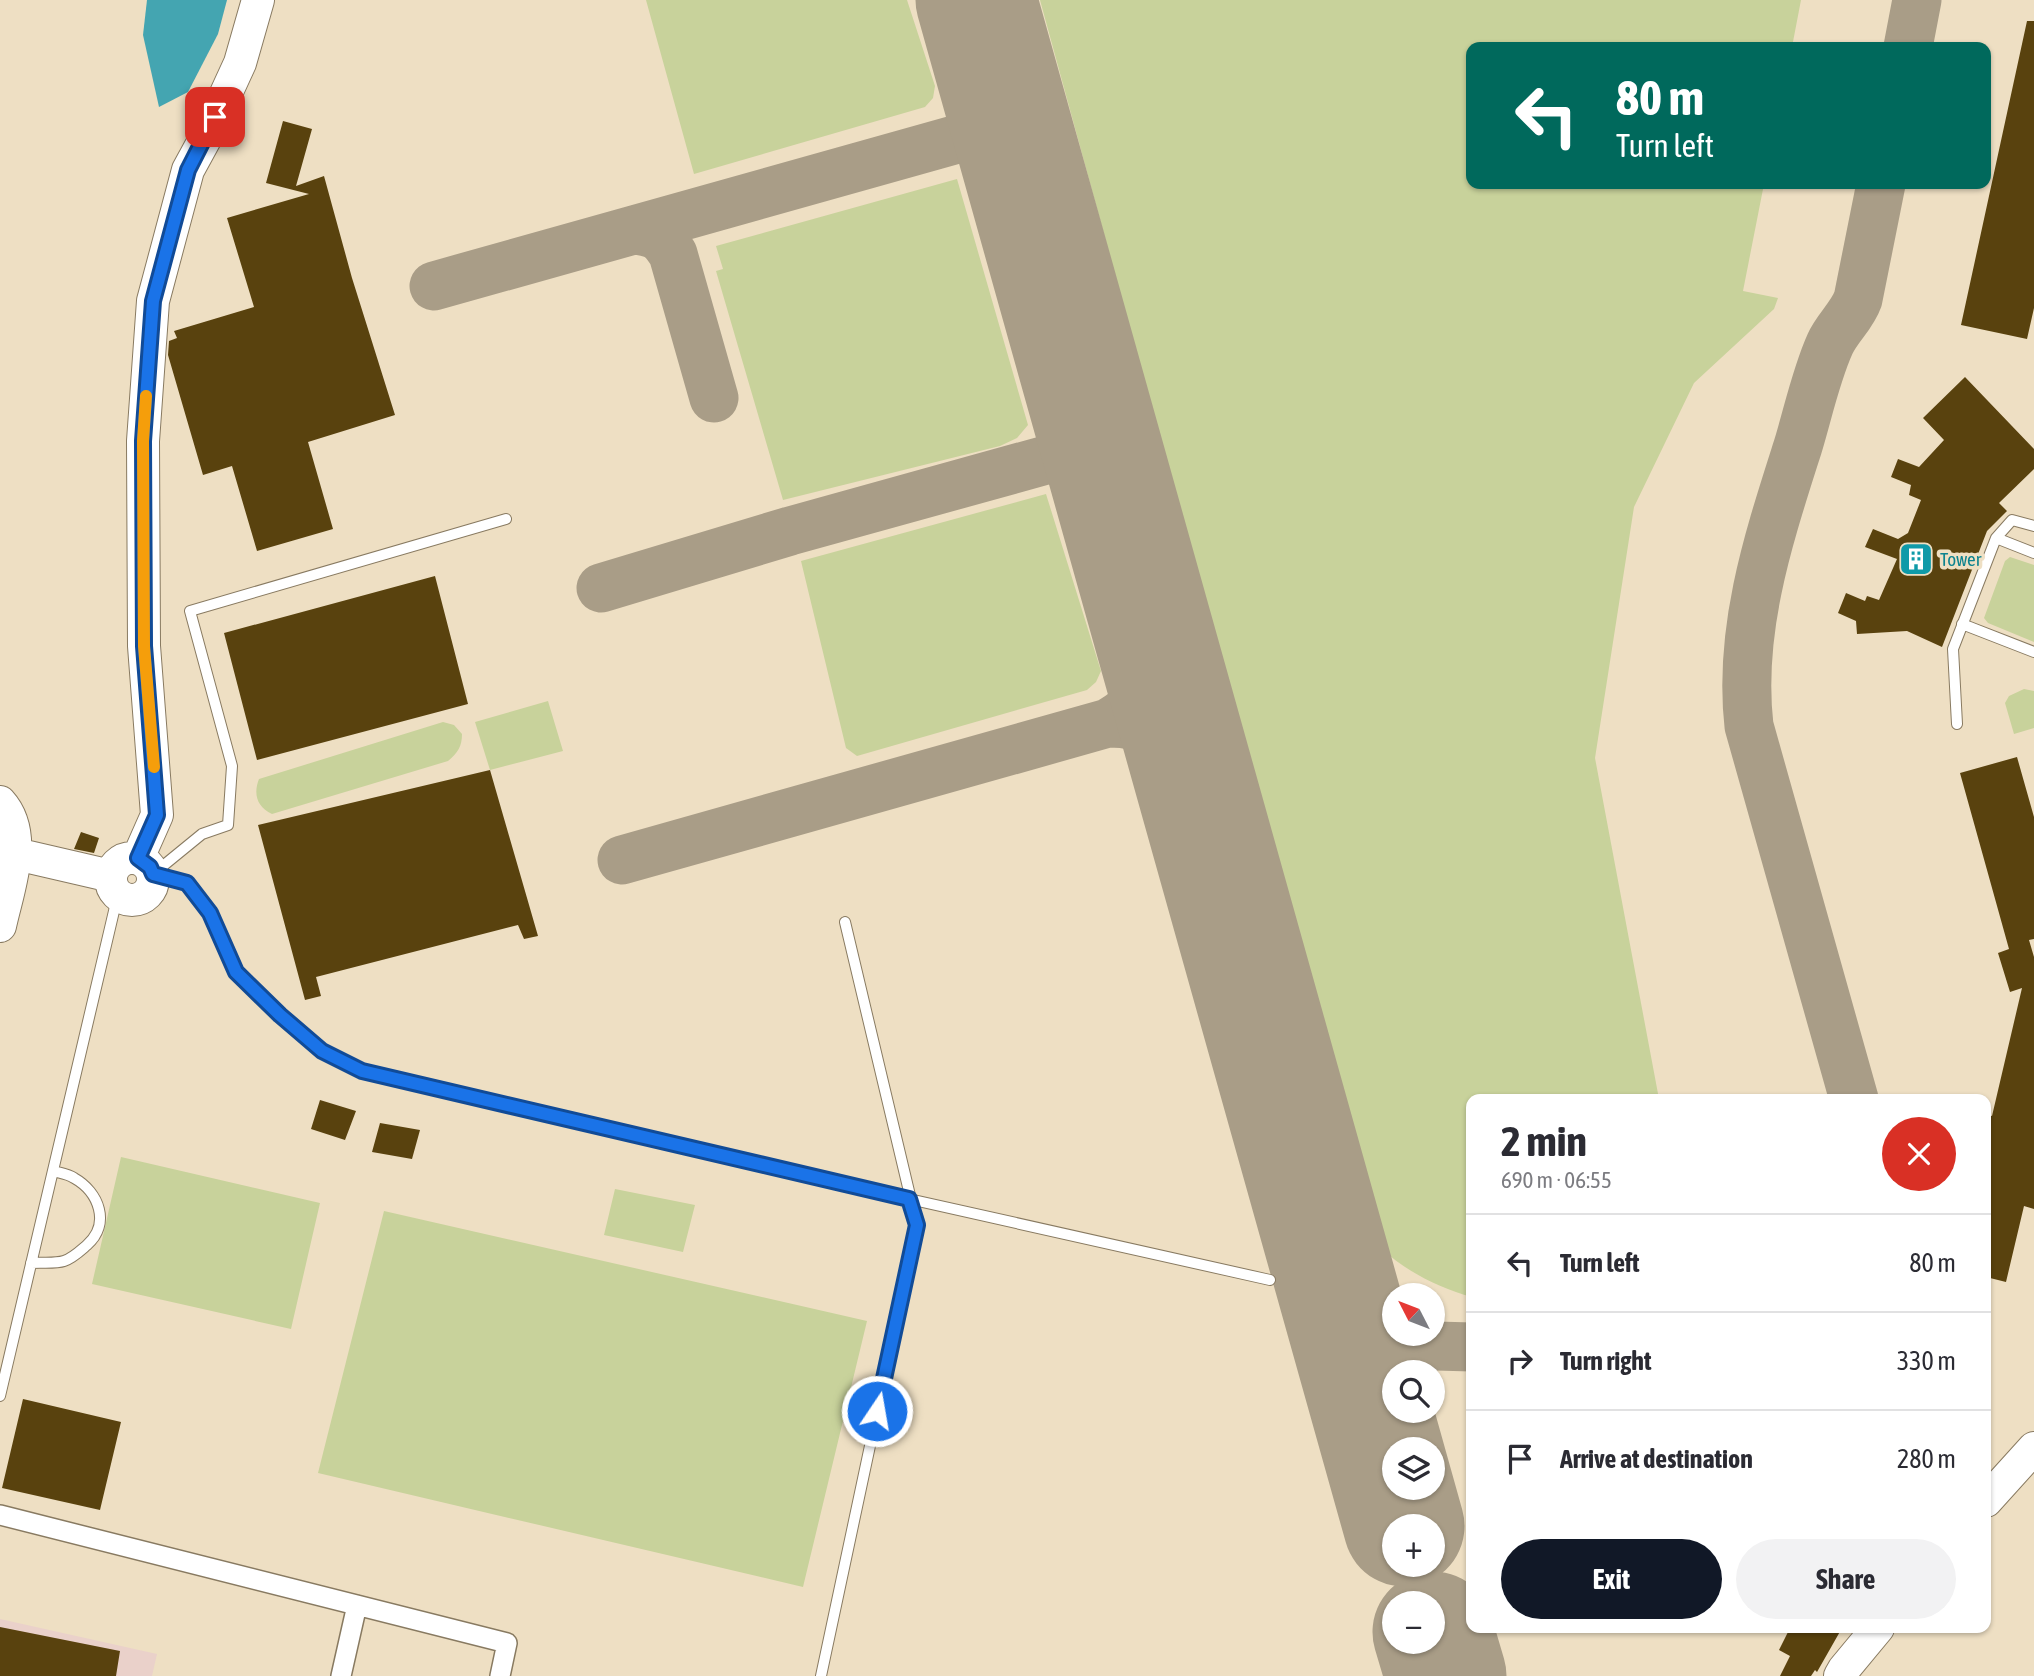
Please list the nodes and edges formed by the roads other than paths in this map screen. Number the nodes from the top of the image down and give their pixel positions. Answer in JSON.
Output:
{"nodes":[{"id":1,"x":258,"y":0,"type":"edge"},
{"id":2,"x":506,"y":519,"type":"dead end"},
{"id":3,"x":2034,"y":526,"type":"edge"},
{"id":4,"x":1996,"y":538,"type":"junction"},
{"id":5,"x":2034,"y":552,"type":"edge"},
{"id":6,"x":1962,"y":624,"type":"junction"},
{"id":7,"x":2034,"y":652,"type":"edge"},
{"id":8,"x":1957,"y":724,"type":"dead end"},
{"id":9,"x":0,"y":802,"type":"edge"},
{"id":10,"x":16,"y":854,"type":"junction"},
{"id":11,"x":146,"y":866,"type":"junction"},
{"id":12,"x":115,"y":885,"type":"junction"},
{"id":13,"x":845,"y":922,"type":"dead end"},
{"id":14,"x":0,"y":926,"type":"edge"},
{"id":15,"x":53,"y":1171,"type":"junction"},
{"id":16,"x":909,"y":1199,"type":"junction"},
{"id":17,"x":31,"y":1263,"type":"junction"},
{"id":18,"x":1270,"y":1280,"type":"dead end"},
{"id":19,"x":0,"y":1396,"type":"edge"},
{"id":20,"x":2034,"y":1448,"type":"edge"},
{"id":21,"x":2034,"y":1475,"type":"edge"},
{"id":22,"x":1991,"y":1495,"type":"edge"},
{"id":23,"x":0,"y":1515,"type":"edge"},
{"id":24,"x":1991,"y":1519,"type":"edge"},
{"id":25,"x":357,"y":1605,"type":"junction"},
{"id":26,"x":1874,"y":1633,"type":"edge"},
{"id":27,"x":341,"y":1676,"type":"edge"},
{"id":28,"x":499,"y":1676,"type":"edge"},
{"id":29,"x":821,"y":1676,"type":"edge"},
{"id":30,"x":1840,"y":1676,"type":"edge"}],
"edges":[{"from":1,"to":11,"type":"main road"},
{"from":2,"to":11,"type":"lane"},
{"from":3,"to":4,"type":"lane"},
{"from":4,"to":5,"type":"lane"},
{"from":4,"to":6,"type":"lane"},
{"from":6,"to":7,"type":"lane"},
{"from":6,"to":8,"type":"lane"},
{"from":9,"to":10,"type":"main road"},
{"from":10,"to":12,"type":"main road"},
{"from":10,"to":14,"type":"main road"},
{"from":11,"to":12,"type":"main road"},
{"from":11,"to":16,"type":"lane"},
{"from":12,"to":15,"type":"lane"},
{"from":13,"to":16,"type":"lane"},
{"from":15,"to":17,"type":"lane"},
{"from":15,"to":17,"type":"lane"},
{"from":16,"to":18,"type":"lane"},
{"from":16,"to":29,"type":"lane"},
{"from":17,"to":19,"type":"lane"},
{"from":20,"to":22,"type":"main road"},
{"from":21,"to":24,"type":"main road"},
{"from":23,"to":25,"type":"street"},
{"from":25,"to":27,"type":"street"},
{"from":25,"to":28,"type":"street"},
{"from":26,"to":30,"type":"main road"}]}
